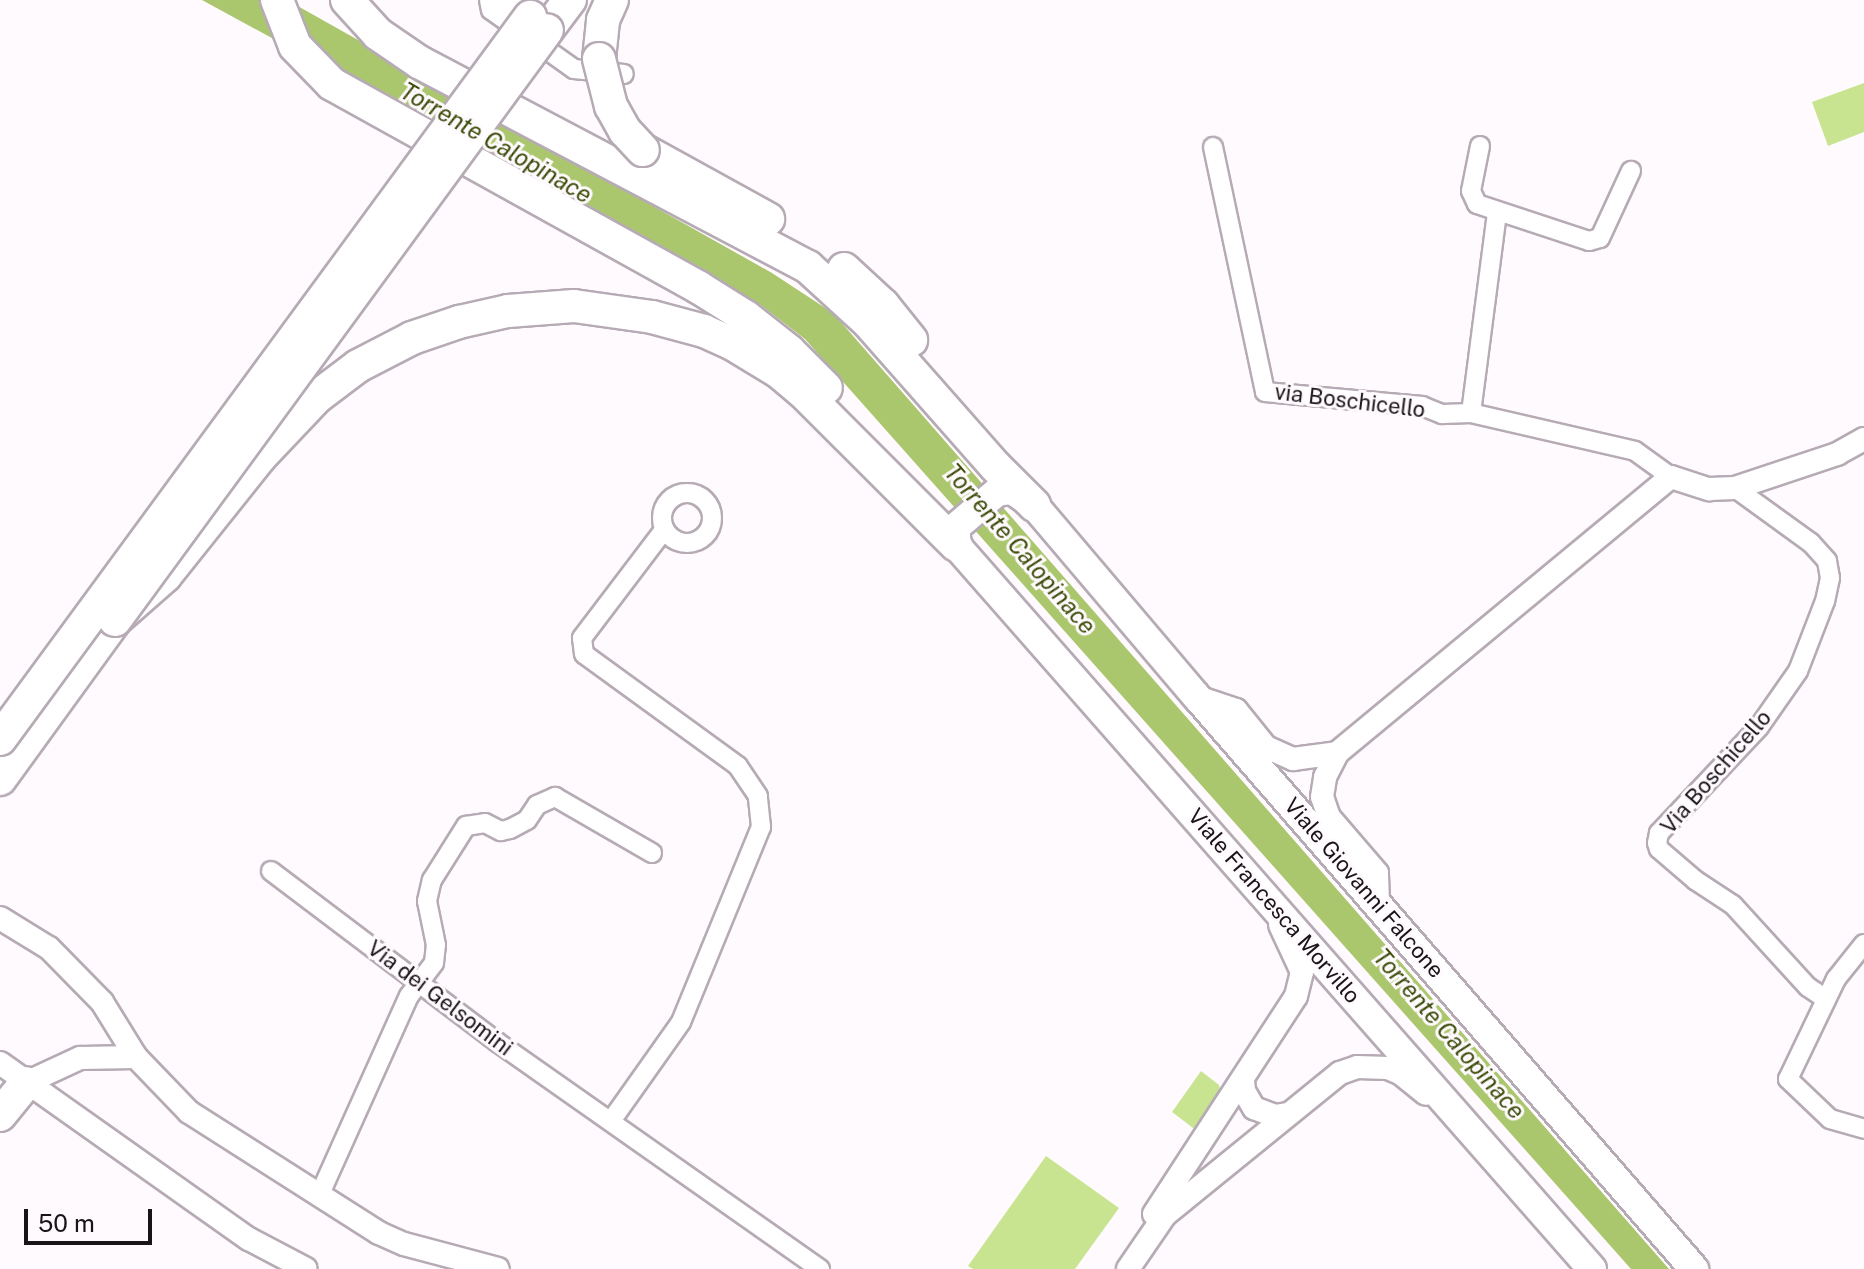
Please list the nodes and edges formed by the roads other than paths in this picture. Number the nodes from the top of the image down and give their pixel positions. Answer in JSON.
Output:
{"nodes":[{"id":1,"x":277,"y":0,"type":"edge"},
{"id":2,"x":347,"y":0,"type":"edge"},
{"id":3,"x":570,"y":0,"type":"edge"},
{"id":4,"x":612,"y":0,"type":"edge"},
{"id":5,"x":523,"y":8,"type":"edge"},
{"id":6,"x":612,"y":67,"type":"junction"},
{"id":7,"x":1480,"y":146,"type":"dead end"},
{"id":8,"x":1213,"y":147,"type":"dead end"},
{"id":9,"x":1631,"y":171,"type":"dead end"},
{"id":10,"x":1497,"y":213,"type":"junction"},
{"id":11,"x":1471,"y":413,"type":"junction"},
{"id":12,"x":1864,"y":439,"type":"edge"},
{"id":13,"x":1837,"y":454,"type":"junction"},
{"id":14,"x":1864,"y":459,"type":"edge"},
{"id":15,"x":1671,"y":477,"type":"junction"},
{"id":16,"x":1735,"y":488,"type":"junction"},
{"id":17,"x":1034,"y":505,"type":"junction"},
{"id":18,"x":664,"y":530,"type":"dead end"},
{"id":19,"x":957,"y":534,"type":"junction"},
{"id":20,"x":115,"y":620,"type":"junction"},
{"id":21,"x":1197,"y":697,"type":"junction"},
{"id":22,"x":0,"y":739,"type":"edge"},
{"id":23,"x":1337,"y":753,"type":"junction"},
{"id":24,"x":0,"y":779,"type":"edge"},
{"id":25,"x":652,"y":853,"type":"dead end"},
{"id":26,"x":271,"y":871,"type":"dead end"},
{"id":27,"x":1260,"y":889,"type":"junction"},
{"id":28,"x":1378,"y":903,"type":"junction"},
{"id":29,"x":0,"y":918,"type":"edge"},
{"id":30,"x":1864,"y":944,"type":"edge"},
{"id":31,"x":419,"y":982,"type":"junction"},
{"id":32,"x":1826,"y":999,"type":"junction"},
{"id":33,"x":136,"y":1057,"type":"junction"},
{"id":34,"x":0,"y":1063,"type":"edge"},
{"id":35,"x":1243,"y":1080,"type":"junction"},
{"id":36,"x":26,"y":1083,"type":"junction"},
{"id":37,"x":1287,"y":1114,"type":"junction"},
{"id":38,"x":0,"y":1115,"type":"edge"},
{"id":39,"x":611,"y":1121,"type":"junction"},
{"id":40,"x":1861,"y":1123,"type":"edge"},
{"id":41,"x":1472,"y":1133,"type":"junction"},
{"id":42,"x":319,"y":1196,"type":"junction"},
{"id":43,"x":306,"y":1269,"type":"edge"},
{"id":44,"x":498,"y":1269,"type":"edge"},
{"id":45,"x":820,"y":1269,"type":"edge"},
{"id":46,"x":1116,"y":1269,"type":"edge"},
{"id":47,"x":1128,"y":1269,"type":"edge"},
{"id":48,"x":1592,"y":1269,"type":"edge"},
{"id":49,"x":1694,"y":1269,"type":"edge"}],
"edges":[{"from":1,"to":19,"type":"highway"},
{"from":2,"to":17,"type":"highway"},
{"from":3,"to":5,"type":"highway"},
{"from":4,"to":6,"type":"highway"},
{"from":5,"to":6,"type":"street"},
{"from":5,"to":20,"type":"highway","bridge":true},
{"from":5,"to":22,"type":"highway","bridge":true},
{"from":6,"to":17,"type":"highway","bridge":true},
{"from":7,"to":10,"type":"street"},
{"from":8,"to":11,"type":"street","name":"via Boschicello"},
{"from":9,"to":10,"type":"street"},
{"from":10,"to":11,"type":"street"},
{"from":11,"to":15,"type":"street","name":"via Boschicello"},
{"from":12,"to":13,"type":"street"},
{"from":13,"to":14,"type":"street"},
{"from":13,"to":16,"type":"street"},
{"from":15,"to":16,"type":"street"},
{"from":15,"to":23,"type":"street"},
{"from":16,"to":32,"type":"street","name":"Via Boschicello"},
{"from":17,"to":19,"type":"main road"},
{"from":17,"to":21,"type":"main road","name":"Viale Giovanni Falcone"},
{"from":18,"to":39,"type":"street"},
{"from":19,"to":20,"type":"highway","bridge":true},
{"from":19,"to":27,"type":"main road","name":"Viale Francesca Morvillo"},
{"from":20,"to":24,"type":"highway"},
{"from":21,"to":23,"type":"street"},
{"from":21,"to":28,"type":"main road","name":"Viale Giovanni Falcone"},
{"from":23,"to":28,"type":"street"},
{"from":25,"to":31,"type":"street"},
{"from":26,"to":31,"type":"street","name":"Via dei Gelsomini"},
{"from":27,"to":35,"type":"street"},
{"from":27,"to":41,"type":"main road","name":"Viale Francesca Morvillo"},
{"from":28,"to":49,"type":"main road","name":"Viale Giovanni Falcone"},
{"from":29,"to":33,"type":"street"},
{"from":30,"to":32,"type":"street"},
{"from":31,"to":39,"type":"street","name":"Via dei Gelsomini"},
{"from":31,"to":42,"type":"street"},
{"from":32,"to":40,"type":"street"},
{"from":33,"to":36,"type":"street"},
{"from":33,"to":42,"type":"street"},
{"from":34,"to":36,"type":"street"},
{"from":35,"to":37,"type":"street"},
{"from":35,"to":46,"type":"street"},
{"from":36,"to":38,"type":"highway"},
{"from":36,"to":43,"type":"street"},
{"from":37,"to":41,"type":"street"},
{"from":37,"to":47,"type":"street"},
{"from":39,"to":45,"type":"street","name":"Via dei Gelsomini"},
{"from":41,"to":48,"type":"main road","name":"Viale Francesca Morvillo"},
{"from":42,"to":44,"type":"street"}]}
